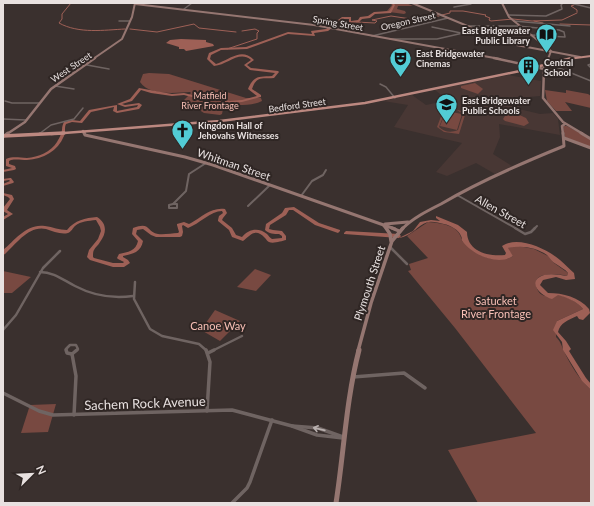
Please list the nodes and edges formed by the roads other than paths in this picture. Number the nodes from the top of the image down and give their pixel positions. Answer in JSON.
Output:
{"nodes":[{"id":1,"x":134,"y":3,"type":"edge"},
{"id":2,"x":192,"y":3,"type":"edge"},
{"id":3,"x":412,"y":3,"type":"edge"},
{"id":4,"x":420,"y":3,"type":"edge"},
{"id":5,"x":467,"y":3,"type":"edge"},
{"id":6,"x":502,"y":3,"type":"edge"},
{"id":7,"x":563,"y":3,"type":"edge"},
{"id":8,"x":570,"y":3,"type":"edge"},
{"id":9,"x":419,"y":6,"type":"junction"},
{"id":10,"x":454,"y":8,"type":"dead end"},
{"id":11,"x":591,"y":8,"type":"edge"},
{"id":12,"x":184,"y":9,"type":"junction"},
{"id":13,"x":508,"y":15,"type":"junction"},
{"id":14,"x":448,"y":18,"type":"junction"},
{"id":15,"x":512,"y":19,"type":"junction"},
{"id":16,"x":118,"y":21,"type":"dead end"},
{"id":17,"x":130,"y":21,"type":"junction"},
{"id":18,"x":466,"y":26,"type":"junction"},
{"id":19,"x":570,"y":26,"type":"dead end"},
{"id":20,"x":432,"y":27,"type":"dead end"},
{"id":21,"x":523,"y":27,"type":"junction"},
{"id":22,"x":476,"y":30,"type":"junction"},
{"id":23,"x":463,"y":33,"type":"junction"},
{"id":24,"x":532,"y":35,"type":"junction"},
{"id":25,"x":371,"y":36,"type":"junction"},
{"id":26,"x":389,"y":39,"type":"junction"},
{"id":27,"x":552,"y":52,"type":"junction"},
{"id":28,"x":590,"y":56,"type":"edge"},
{"id":29,"x":578,"y":57,"type":"junction"},
{"id":30,"x":87,"y":64,"type":"junction"},
{"id":31,"x":547,"y":64,"type":"junction"},
{"id":32,"x":538,"y":67,"type":"junction"},
{"id":33,"x":109,"y":69,"type":"dead end"},
{"id":34,"x":544,"y":69,"type":"junction"},
{"id":35,"x":591,"y":81,"type":"edge"},
{"id":36,"x":380,"y":84,"type":"dead end"},
{"id":37,"x":55,"y":86,"type":"junction"},
{"id":38,"x":74,"y":89,"type":"dead end"},
{"id":39,"x":395,"y":98,"type":"junction"},
{"id":40,"x":5,"y":100,"type":"dead end"},
{"id":41,"x":39,"y":103,"type":"junction"},
{"id":42,"x":83,"y":108,"type":"dead end"},
{"id":43,"x":3,"y":119,"type":"edge"},
{"id":44,"x":27,"y":120,"type":"junction"},
{"id":45,"x":565,"y":124,"type":"junction"},
{"id":46,"x":21,"y":125,"type":"junction"},
{"id":47,"x":83,"y":132,"type":"junction"},
{"id":48,"x":38,"y":135,"type":"junction"},
{"id":49,"x":3,"y":136,"type":"edge"},
{"id":50,"x":18,"y":136,"type":"junction"},
{"id":51,"x":564,"y":138,"type":"junction"},
{"id":52,"x":591,"y":139,"type":"edge"},
{"id":53,"x":578,"y":144,"type":"junction"},
{"id":54,"x":564,"y":146,"type":"junction"},
{"id":55,"x":591,"y":148,"type":"edge"},
{"id":56,"x":206,"y":163,"type":"junction"},
{"id":57,"x":326,"y":170,"type":"dead end"},
{"id":58,"x":269,"y":186,"type":"junction"},
{"id":59,"x":456,"y":195,"type":"junction"},
{"id":60,"x":300,"y":196,"type":"junction"},
{"id":61,"x":173,"y":204,"type":"dead end"},
{"id":62,"x":248,"y":206,"type":"dead end"},
{"id":63,"x":410,"y":221,"type":"junction"},
{"id":64,"x":380,"y":223,"type":"junction"},
{"id":65,"x":537,"y":226,"type":"dead end"},
{"id":66,"x":399,"y":232,"type":"junction"},
{"id":67,"x":392,"y":237,"type":"junction"},
{"id":68,"x":390,"y":244,"type":"junction"},
{"id":69,"x":60,"y":251,"type":"dead end"},
{"id":70,"x":407,"y":264,"type":"dead end"},
{"id":71,"x":40,"y":272,"type":"junction"},
{"id":72,"x":135,"y":282,"type":"dead end"},
{"id":73,"x":133,"y":296,"type":"junction"},
{"id":74,"x":3,"y":330,"type":"edge"},
{"id":75,"x":242,"y":336,"type":"dead end"},
{"id":76,"x":208,"y":353,"type":"junction"},
{"id":77,"x":72,"y":354,"type":"dead end"},
{"id":78,"x":353,"y":377,"type":"junction"},
{"id":79,"x":425,"y":388,"type":"dead end"},
{"id":80,"x":3,"y":393,"type":"edge"},
{"id":81,"x":207,"y":411,"type":"junction"},
{"id":82,"x":74,"y":416,"type":"junction"},
{"id":83,"x":272,"y":420,"type":"junction"},
{"id":84,"x":344,"y":438,"type":"junction"},
{"id":85,"x":232,"y":503,"type":"edge"},
{"id":86,"x":336,"y":503,"type":"edge"}],
"edges":[{"from":1,"to":12,"type":"main road","name":"Spring Street"},
{"from":1,"to":17,"type":"main road","name":"West Street"},
{"from":2,"to":12,"type":"street"},
{"from":3,"to":9,"type":"main road"},
{"from":4,"to":9,"type":"street"},
{"from":5,"to":10,"type":"street"},
{"from":6,"to":13,"type":"main road"},
{"from":7,"to":13,"type":"street"},
{"from":8,"to":11,"type":"street"},
{"from":9,"to":14,"type":"main road"},
{"from":12,"to":25,"type":"main road","name":"Spring Street"},
{"from":13,"to":15,"type":"main road"},
{"from":14,"to":18,"type":"main road"},
{"from":14,"to":25,"type":"street","name":"Oregon Street"},
{"from":15,"to":19,"type":"street"},
{"from":15,"to":21,"type":"main road"},
{"from":16,"to":17,"type":"street"},
{"from":17,"to":30,"type":"main road","name":"West Street"},
{"from":18,"to":21,"type":"street"},
{"from":18,"to":22,"type":"main road"},
{"from":20,"to":23,"type":"street"},
{"from":21,"to":24,"type":"main road"},
{"from":21,"to":24,"type":"street"},
{"from":22,"to":23,"type":"street"},
{"from":22,"to":27,"type":"main road"},
{"from":23,"to":26,"type":"street"},
{"from":24,"to":27,"type":"main road"},
{"from":25,"to":26,"type":"main road","name":"Spring Street"},
{"from":26,"to":32,"type":"main road","name":"Spring Street"},
{"from":27,"to":29,"type":"main road"},
{"from":27,"to":31,"type":"main road"},
{"from":28,"to":29,"type":"main road","name":"Bedford Street"},
{"from":29,"to":31,"type":"main road","name":"Bedford Street"},
{"from":30,"to":33,"type":"street"},
{"from":30,"to":37,"type":"main road","name":"West Street"},
{"from":31,"to":32,"type":"main road","name":"Bedford Street"},
{"from":31,"to":34,"type":"main road"},
{"from":31,"to":35,"type":"street"},
{"from":32,"to":34,"type":"main road","name":"Spring Street"},
{"from":32,"to":39,"type":"main road","name":"Bedford Street"},
{"from":34,"to":45,"type":"main road"},
{"from":36,"to":39,"type":"street"},
{"from":37,"to":38,"type":"street"},
{"from":37,"to":41,"type":"main road","name":"West Street"},
{"from":39,"to":47,"type":"main road","name":"Bedford Street"},
{"from":40,"to":41,"type":"street"},
{"from":41,"to":44,"type":"main road","name":"West Street"},
{"from":42,"to":48,"type":"street"},
{"from":43,"to":44,"type":"street"},
{"from":44,"to":46,"type":"main road","name":"West Street"},
{"from":45,"to":51,"type":"main road"},
{"from":45,"to":52,"type":"main road"},
{"from":46,"to":49,"type":"main road","name":"West Street"},
{"from":46,"to":50,"type":"main road"},
{"from":47,"to":48,"type":"main road","name":"Bedford Street"},
{"from":47,"to":56,"type":"main road","name":"Whitman Street"},
{"from":48,"to":50,"type":"main road","name":"Bedford Street"},
{"from":49,"to":50,"type":"main road","name":"Bedford Street"},
{"from":51,"to":53,"type":"main road"},
{"from":51,"to":54,"type":"main road"},
{"from":53,"to":54,"type":"main road","name":"Plymouth Street"},
{"from":53,"to":55,"type":"main road"},
{"from":54,"to":59,"type":"main road","name":"Plymouth Street"},
{"from":56,"to":58,"type":"main road","name":"Whitman Street"},
{"from":56,"to":61,"type":"street"},
{"from":57,"to":60,"type":"street"},
{"from":58,"to":60,"type":"main road","name":"Whitman Street"},
{"from":58,"to":62,"type":"street"},
{"from":59,"to":63,"type":"main road","name":"Plymouth Street"},
{"from":59,"to":65,"type":"street","name":"Allen Street"},
{"from":60,"to":64,"type":"main road","name":"Whitman Street"},
{"from":63,"to":64,"type":"main road"},
{"from":63,"to":66,"type":"main road","name":"Plymouth Street"},
{"from":64,"to":66,"type":"main road","name":"Whitman Street"},
{"from":64,"to":67,"type":"main road"},
{"from":66,"to":67,"type":"main road","name":"Plymouth Street"},
{"from":67,"to":68,"type":"main road","name":"Plymouth Street"},
{"from":68,"to":70,"type":"street"},
{"from":68,"to":78,"type":"main road","name":"Plymouth Street"},
{"from":69,"to":71,"type":"street"},
{"from":71,"to":73,"type":"street"},
{"from":71,"to":74,"type":"street"},
{"from":72,"to":73,"type":"street"},
{"from":73,"to":76,"type":"street"},
{"from":75,"to":76,"type":"street"},
{"from":76,"to":81,"type":"street"},
{"from":77,"to":82,"type":"street"},
{"from":78,"to":79,"type":"street"},
{"from":78,"to":84,"type":"main road","name":"Plymouth Street"},
{"from":80,"to":82,"type":"street","name":"Sachem Rock Avenue"},
{"from":81,"to":82,"type":"street","name":"Sachem Rock Avenue"},
{"from":81,"to":83,"type":"street","name":"Sachem Rock Avenue"},
{"from":83,"to":84,"type":"street","name":"Sachem Rock Avenue"},
{"from":83,"to":85,"type":"street"},
{"from":84,"to":86,"type":"main road","name":"Plymouth Street"}]}
